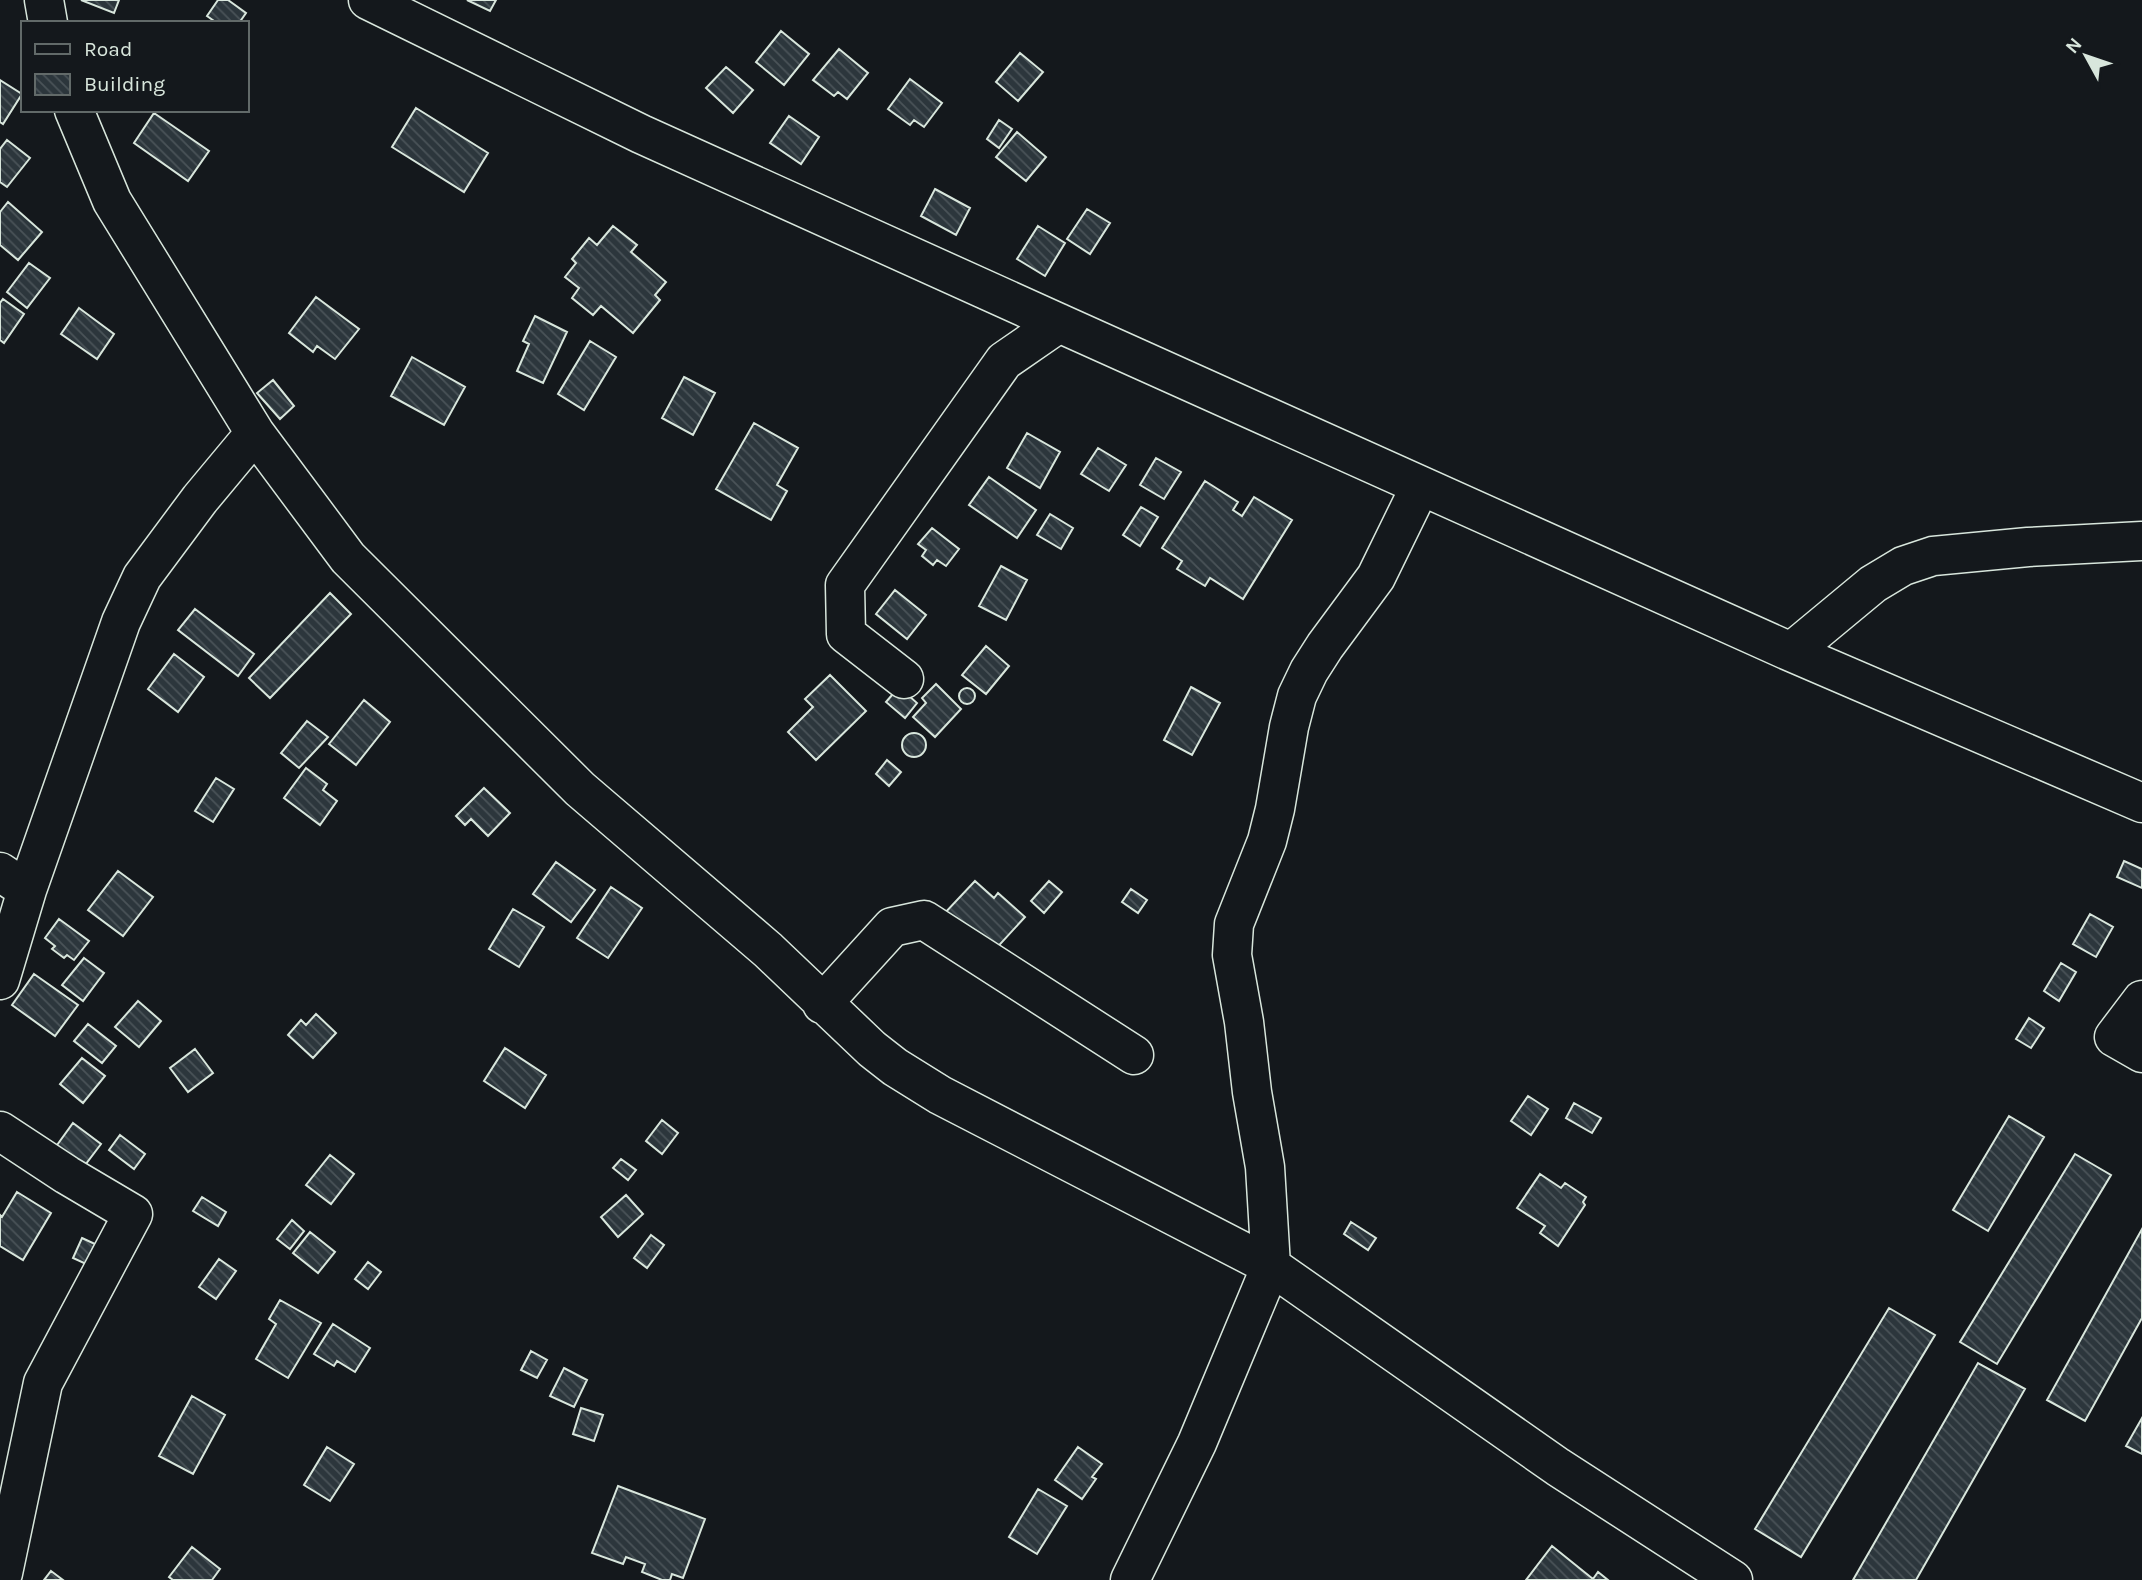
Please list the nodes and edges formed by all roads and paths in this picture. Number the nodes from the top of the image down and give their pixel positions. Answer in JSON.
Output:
{"nodes":[{"id":1,"x":44,"y":0,"type":"edge"},
{"id":2,"x":369,"y":0,"type":"edge"},
{"id":3,"x":48,"y":21,"type":"edge"},
{"id":4,"x":75,"y":112,"type":"edge"},
{"id":5,"x":1059,"y":323,"type":"junction"},
{"id":6,"x":255,"y":433,"type":"junction"},
{"id":7,"x":1420,"y":486,"type":"junction"},
{"id":8,"x":2142,"y":541,"type":"edge"},
{"id":9,"x":1791,"y":652,"type":"junction"},
{"id":10,"x":904,"y":679,"type":"dead end"},
{"id":11,"x":2142,"y":803,"type":"edge"},
{"id":12,"x":14,"y":881,"type":"edge"},
{"id":13,"x":0,"y":980,"type":"edge"},
{"id":14,"x":2142,"y":1000,"type":"edge"},
{"id":15,"x":822,"y":1004,"type":"junction"},
{"id":16,"x":2142,"y":1052,"type":"edge"},
{"id":17,"x":1134,"y":1055,"type":"dead end"},
{"id":18,"x":0,"y":1130,"type":"edge"},
{"id":19,"x":1271,"y":1266,"type":"junction"},
{"id":20,"x":0,"y":1578,"type":"edge"},
{"id":21,"x":1130,"y":1580,"type":"edge"},
{"id":22,"x":1733,"y":1580,"type":"edge"}],
"edges":[{"from":1,"to":3,"type":"street"},
{"from":2,"to":5,"type":"street"},
{"from":4,"to":6,"type":"street"},
{"from":5,"to":7,"type":"street"},
{"from":5,"to":10,"type":"street"},
{"from":6,"to":12,"type":"street"},
{"from":6,"to":15,"type":"street"},
{"from":7,"to":9,"type":"street"},
{"from":7,"to":19,"type":"street"},
{"from":8,"to":9,"type":"street"},
{"from":9,"to":11,"type":"street"},
{"from":12,"to":13,"type":"street"},
{"from":14,"to":16,"type":"street"},
{"from":15,"to":17,"type":"street"},
{"from":15,"to":19,"type":"street"},
{"from":18,"to":20,"type":"street"},
{"from":19,"to":21,"type":"street"},
{"from":19,"to":22,"type":"street"}]}
